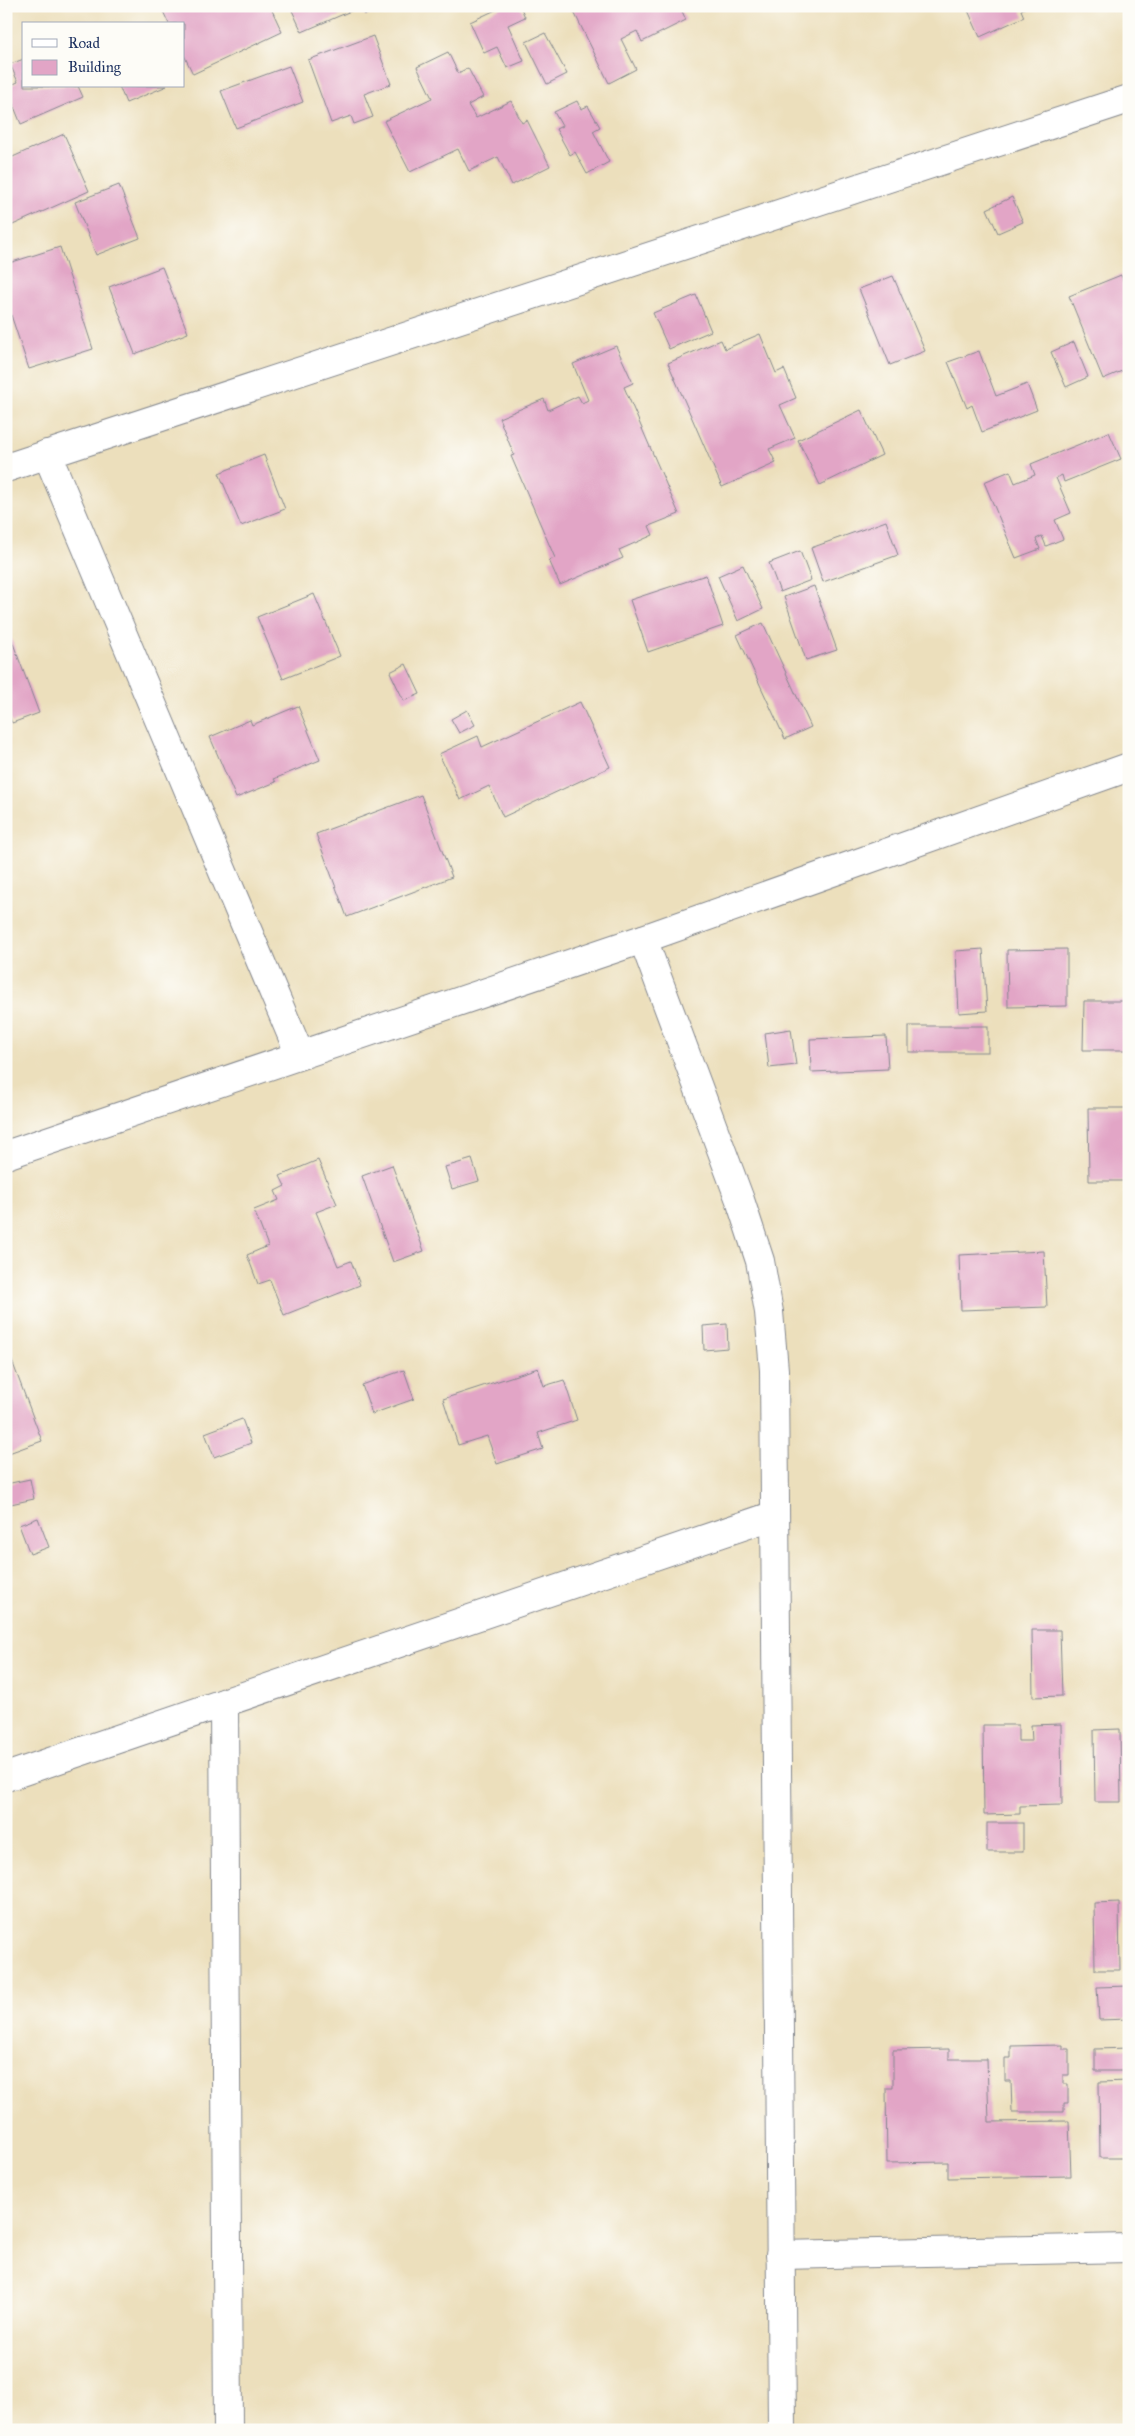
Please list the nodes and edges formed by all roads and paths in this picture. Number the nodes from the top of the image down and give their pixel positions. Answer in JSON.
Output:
{"nodes":[{"id":1,"x":1129,"y":99,"type":"edge"},
{"id":2,"x":47,"y":454,"type":"junction"},
{"id":3,"x":6,"y":468,"type":"edge"},
{"id":4,"x":1129,"y":767,"type":"edge"},
{"id":5,"x":643,"y":938,"type":"junction"},
{"id":6,"x":300,"y":1055,"type":"junction"},
{"id":7,"x":6,"y":1155,"type":"edge"},
{"id":8,"x":775,"y":1515,"type":"junction"},
{"id":9,"x":224,"y":1703,"type":"junction"},
{"id":10,"x":6,"y":1777,"type":"edge"},
{"id":11,"x":1129,"y":2248,"type":"edge"},
{"id":12,"x":780,"y":2255,"type":"junction"},
{"id":13,"x":228,"y":2430,"type":"edge"},
{"id":14,"x":782,"y":2430,"type":"edge"}],
"edges":[{"from":1,"to":2,"type":"street"},
{"from":2,"to":3,"type":"street"},
{"from":2,"to":6,"type":"street"},
{"from":4,"to":5,"type":"street"},
{"from":5,"to":6,"type":"street"},
{"from":5,"to":8,"type":"street"},
{"from":6,"to":7,"type":"street"},
{"from":8,"to":9,"type":"street"},
{"from":8,"to":12,"type":"street"},
{"from":9,"to":10,"type":"street"},
{"from":9,"to":13,"type":"street"},
{"from":11,"to":12,"type":"street"},
{"from":12,"to":14,"type":"street"}]}
